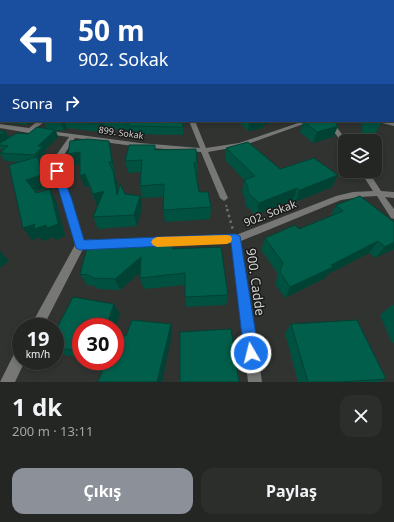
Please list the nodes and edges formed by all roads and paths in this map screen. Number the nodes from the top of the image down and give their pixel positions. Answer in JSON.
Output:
{"nodes":[{"id":1,"x":41,"y":122,"type":"edge"},
{"id":2,"x":192,"y":122,"type":"edge"},
{"id":3,"x":306,"y":122,"type":"edge"},
{"id":4,"x":330,"y":122,"type":"edge"},
{"id":5,"x":0,"y":126,"type":"edge"},
{"id":6,"x":30,"y":130,"type":"junction"},
{"id":7,"x":338,"y":134,"type":"edge"},
{"id":8,"x":73,"y":136,"type":"junction"},
{"id":9,"x":18,"y":138,"type":"edge"},
{"id":10,"x":205,"y":150,"type":"junction"},
{"id":11,"x":368,"y":178,"type":"edge"},
{"id":12,"x":378,"y":193,"type":"junction"},
{"id":13,"x":394,"y":195,"type":"edge"},
{"id":14,"x":224,"y":198,"type":"joint"},
{"id":15,"x":394,"y":216,"type":"edge"},
{"id":16,"x":236,"y":239,"type":"junction"},
{"id":17,"x":80,"y":245,"type":"junction"},
{"id":18,"x":41,"y":318,"type":"edge"},
{"id":19,"x":13,"y":370,"type":"edge"},
{"id":20,"x":7,"y":382,"type":"edge"},
{"id":21,"x":255,"y":382,"type":"edge"}],
"edges":[{"from":1,"to":6,"type":"street"},
{"from":2,"to":10,"type":"street"},
{"from":3,"to":10,"type":"street","name":"899. Sokak"},
{"from":4,"to":7,"type":"street"},
{"from":5,"to":6,"type":"street","name":"899. Sokak"},
{"from":6,"to":8,"type":"street","name":"899. Sokak"},
{"from":6,"to":9,"type":"street"},
{"from":8,"to":10,"type":"street","name":"899. Sokak"},
{"from":8,"to":17,"type":"street"},
{"from":10,"to":14,"type":"street"},
{"from":11,"to":12,"type":"street"},
{"from":12,"to":13,"type":"street","name":"902. Sokak"},
{"from":12,"to":15,"type":"street"},
{"from":12,"to":16,"type":"street","name":"902. Sokak"},
{"from":14,"to":16,"type":"path","name":"900. Cadde"},
{"from":16,"to":17,"type":"street","name":"902. Sokak"},
{"from":16,"to":21,"type":"street","name":"900. Cadde"},
{"from":17,"to":18,"type":"street"},
{"from":19,"to":20,"type":"street"}]}
